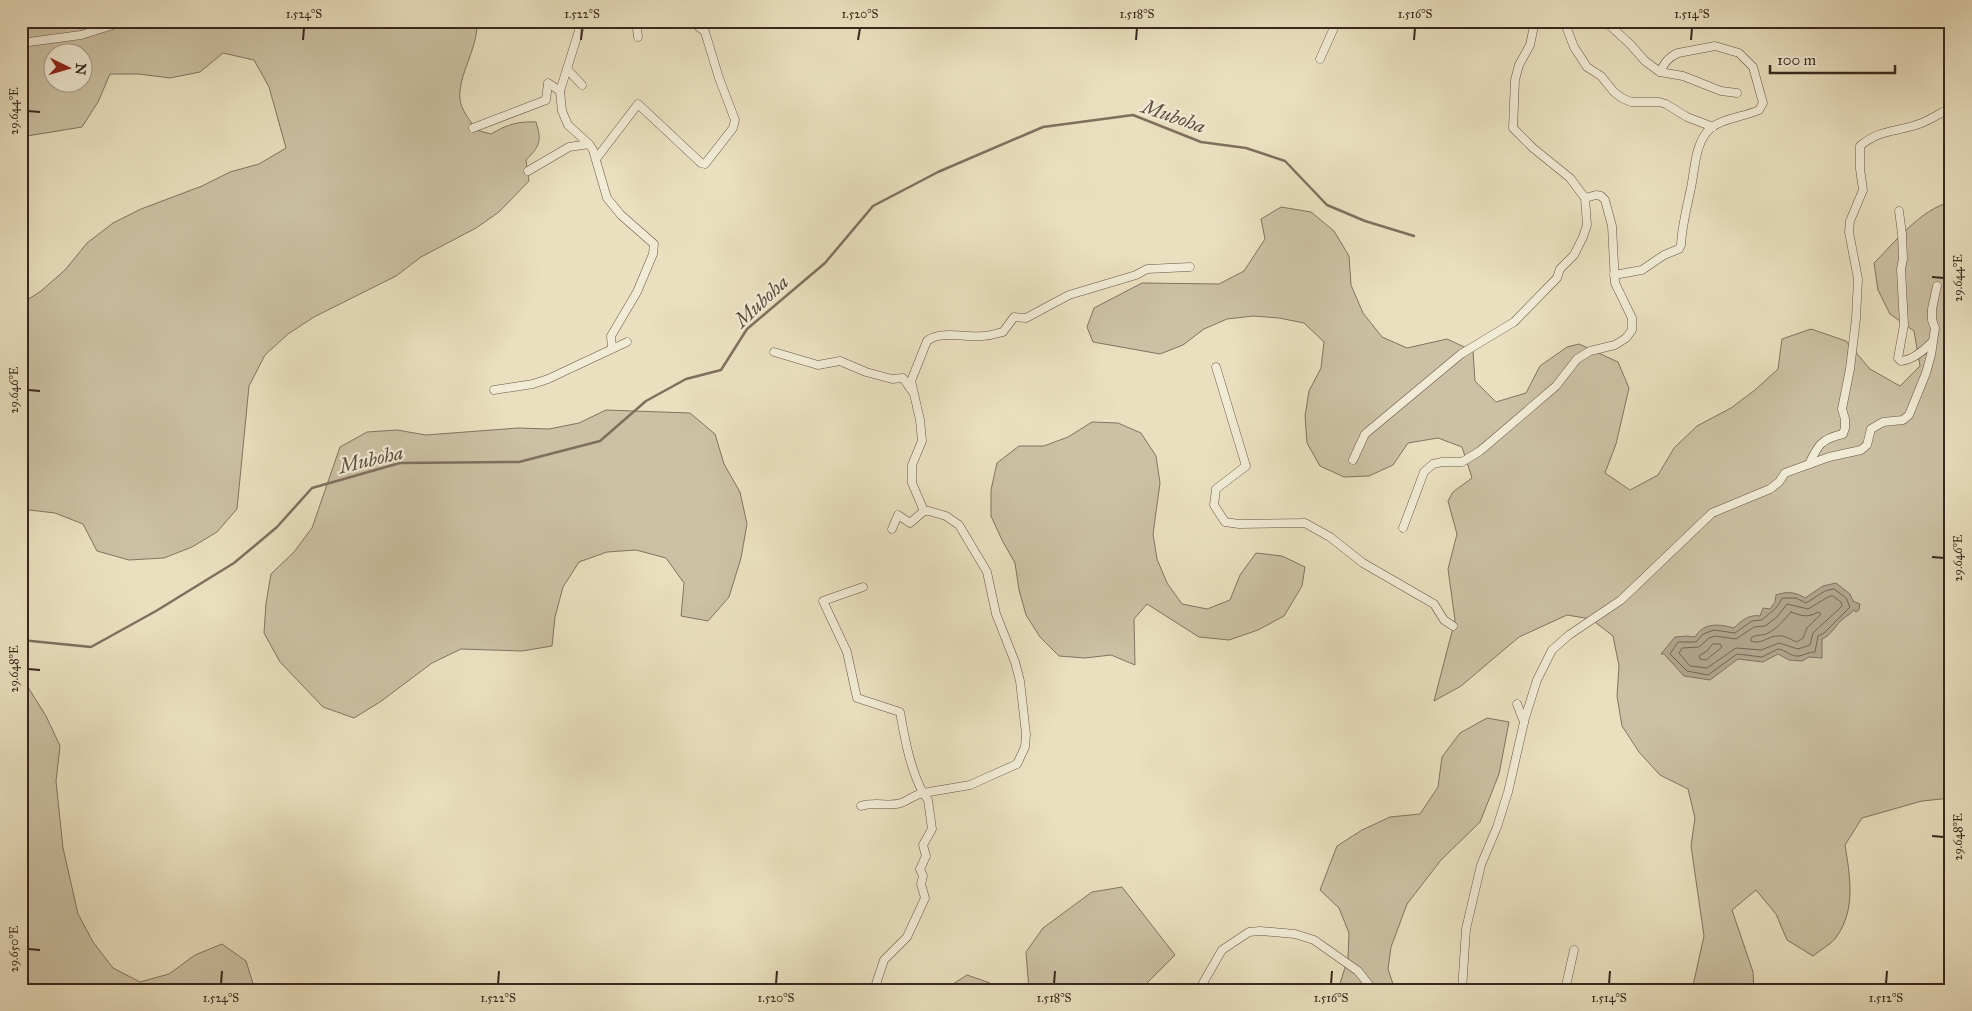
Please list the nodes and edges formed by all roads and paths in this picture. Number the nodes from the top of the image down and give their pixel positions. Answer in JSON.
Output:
{"nodes":[{"id":1,"x":126,"y":21,"type":"edge"},
{"id":2,"x":582,"y":21,"type":"edge"},
{"id":3,"x":636,"y":21,"type":"edge"},
{"id":4,"x":692,"y":21,"type":"edge"},
{"id":5,"x":1337,"y":21,"type":"edge"},
{"id":6,"x":1534,"y":21,"type":"edge"},
{"id":7,"x":1564,"y":21,"type":"edge"},
{"id":8,"x":1605,"y":21,"type":"edge"},
{"id":9,"x":638,"y":37,"type":"dead end"},
{"id":10,"x":21,"y":43,"type":"edge"},
{"id":11,"x":1320,"y":59,"type":"dead end"},
{"id":12,"x":568,"y":69,"type":"junction"},
{"id":13,"x":1660,"y":72,"type":"junction"},
{"id":14,"x":582,"y":85,"type":"dead end"},
{"id":15,"x":560,"y":91,"type":"junction"},
{"id":16,"x":1738,"y":93,"type":"dead end"},
{"id":17,"x":1951,"y":108,"type":"edge"},
{"id":18,"x":1713,"y":126,"type":"junction"},
{"id":19,"x":473,"y":128,"type":"dead end"},
{"id":20,"x":589,"y":144,"type":"junction"},
{"id":21,"x":596,"y":159,"type":"junction"},
{"id":22,"x":528,"y":172,"type":"dead end"},
{"id":23,"x":1585,"y":198,"type":"junction"},
{"id":24,"x":1899,"y":211,"type":"dead end"},
{"id":25,"x":1190,"y":267,"type":"dead end"},
{"id":26,"x":1614,"y":275,"type":"junction"},
{"id":27,"x":1937,"y":286,"type":"dead end"},
{"id":28,"x":627,"y":342,"type":"dead end"},
{"id":29,"x":1932,"y":343,"type":"junction"},
{"id":30,"x":612,"y":348,"type":"junction"},
{"id":31,"x":774,"y":352,"type":"dead end"},
{"id":32,"x":1216,"y":367,"type":"dead end"},
{"id":33,"x":494,"y":390,"type":"dead end"},
{"id":34,"x":916,"y":396,"type":"junction"},
{"id":35,"x":1353,"y":460,"type":"dead end"},
{"id":36,"x":1808,"y":464,"type":"junction"},
{"id":37,"x":924,"y":511,"type":"junction"},
{"id":38,"x":1403,"y":528,"type":"dead end"},
{"id":39,"x":892,"y":529,"type":"dead end"},
{"id":40,"x":863,"y":588,"type":"dead end"},
{"id":41,"x":1453,"y":626,"type":"dead end"},
{"id":42,"x":1518,"y":704,"type":"dead end"},
{"id":43,"x":1524,"y":722,"type":"junction"},
{"id":44,"x":923,"y":793,"type":"junction"},
{"id":45,"x":861,"y":806,"type":"dead end"},
{"id":46,"x":1574,"y":950,"type":"dead end"},
{"id":47,"x":874,"y":990,"type":"edge"},
{"id":48,"x":1199,"y":990,"type":"edge"},
{"id":49,"x":1373,"y":990,"type":"edge"},
{"id":50,"x":1462,"y":990,"type":"edge"},
{"id":51,"x":1565,"y":990,"type":"edge"}],
"edges":[{"from":1,"to":10,"type":"street"},
{"from":2,"to":12,"type":"street"},
{"from":3,"to":9,"type":"street"},
{"from":4,"to":21,"type":"street"},
{"from":5,"to":11,"type":"street"},
{"from":6,"to":23,"type":"street"},
{"from":7,"to":18,"type":"street"},
{"from":8,"to":13,"type":"street"},
{"from":12,"to":14,"type":"street"},
{"from":12,"to":15,"type":"street"},
{"from":13,"to":16,"type":"street"},
{"from":13,"to":18,"type":"street"},
{"from":15,"to":19,"type":"street"},
{"from":15,"to":20,"type":"street"},
{"from":17,"to":36,"type":"street"},
{"from":18,"to":26,"type":"street"},
{"from":20,"to":21,"type":"street"},
{"from":20,"to":22,"type":"street"},
{"from":21,"to":30,"type":"street"},
{"from":23,"to":26,"type":"street"},
{"from":23,"to":35,"type":"street"},
{"from":24,"to":29,"type":"street"},
{"from":25,"to":34,"type":"street"},
{"from":26,"to":38,"type":"street"},
{"from":27,"to":29,"type":"street"},
{"from":28,"to":30,"type":"street"},
{"from":29,"to":36,"type":"street"},
{"from":30,"to":33,"type":"street"},
{"from":31,"to":34,"type":"street"},
{"from":32,"to":41,"type":"street"},
{"from":34,"to":37,"type":"street"},
{"from":36,"to":43,"type":"street"},
{"from":37,"to":39,"type":"street"},
{"from":37,"to":44,"type":"street"},
{"from":40,"to":44,"type":"street"},
{"from":42,"to":43,"type":"street"},
{"from":43,"to":50,"type":"street"},
{"from":44,"to":45,"type":"street"},
{"from":44,"to":47,"type":"street"},
{"from":46,"to":51,"type":"street"},
{"from":48,"to":49,"type":"street"}]}
